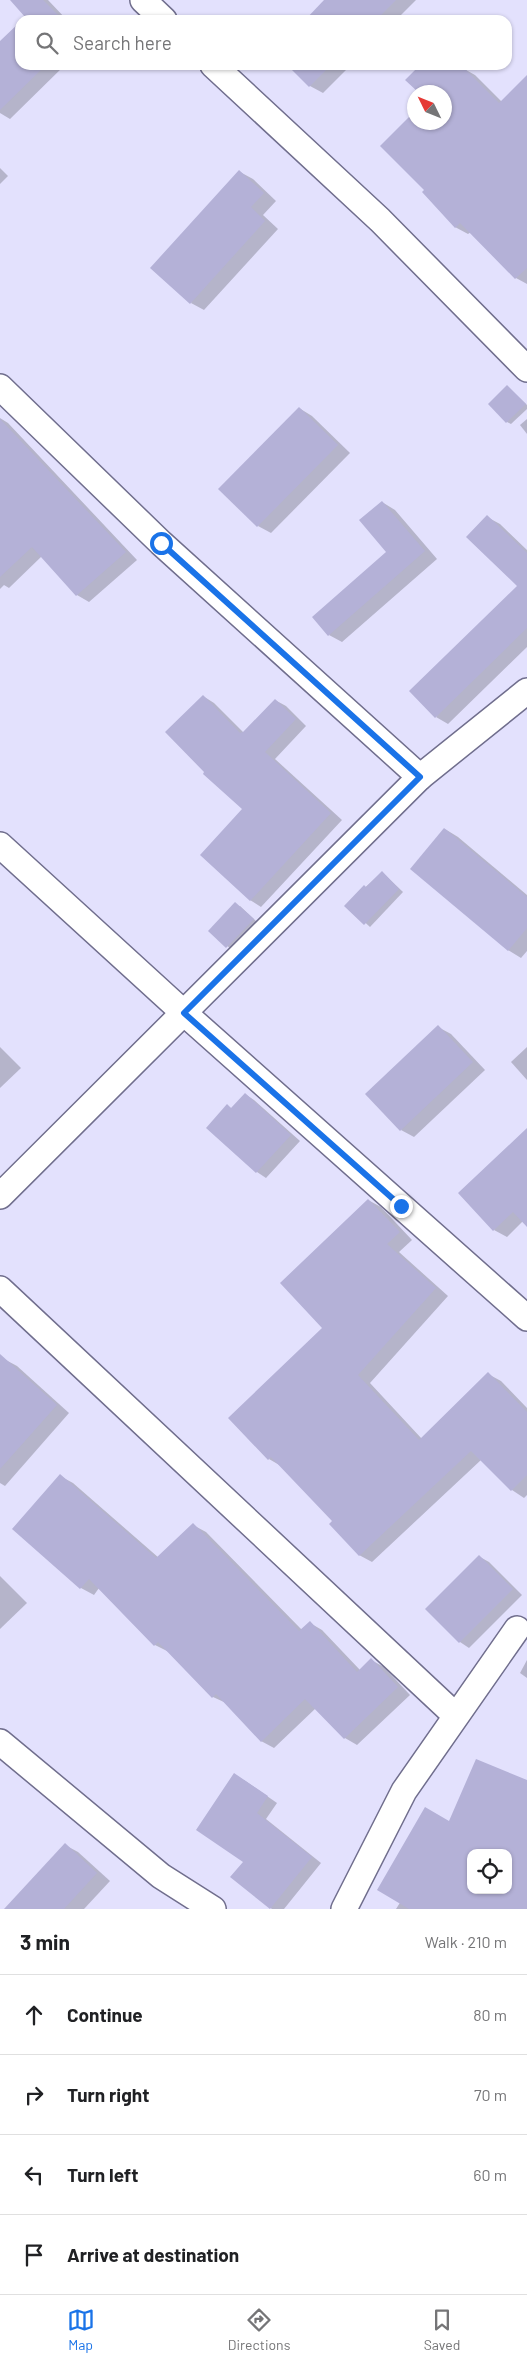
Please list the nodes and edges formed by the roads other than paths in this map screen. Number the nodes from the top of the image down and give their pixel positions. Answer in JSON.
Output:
{"nodes":[{"id":1,"x":143,"y":0,"type":"edge"},
{"id":2,"x":159,"y":15,"type":"edge"},
{"id":3,"x":218,"y":70,"type":"edge"},
{"id":4,"x":527,"y":369,"type":"edge"},
{"id":5,"x":0,"y":387,"type":"edge"},
{"id":6,"x":527,"y":691,"type":"edge"},
{"id":7,"x":420,"y":777,"type":"junction"},
{"id":8,"x":0,"y":845,"type":"edge"},
{"id":9,"x":184,"y":1013,"type":"junction"},
{"id":10,"x":0,"y":1196,"type":"edge"},
{"id":11,"x":0,"y":1289,"type":"edge"},
{"id":12,"x":527,"y":1318,"type":"edge"},
{"id":13,"x":517,"y":1629,"type":"dead end"},
{"id":14,"x":455,"y":1715,"type":"junction"},
{"id":15,"x":0,"y":1742,"type":"edge"},
{"id":16,"x":213,"y":1909,"type":"edge"},
{"id":17,"x":344,"y":1909,"type":"edge"}],
"edges":[{"from":1,"to":2,"type":"street"},
{"from":3,"to":4,"type":"street"},
{"from":5,"to":7,"type":"street"},
{"from":6,"to":7,"type":"street"},
{"from":7,"to":9,"type":"street"},
{"from":8,"to":9,"type":"street"},
{"from":9,"to":10,"type":"street"},
{"from":9,"to":12,"type":"street"},
{"from":11,"to":14,"type":"street"},
{"from":13,"to":14,"type":"street"},
{"from":14,"to":17,"type":"street"},
{"from":15,"to":16,"type":"street"}]}
